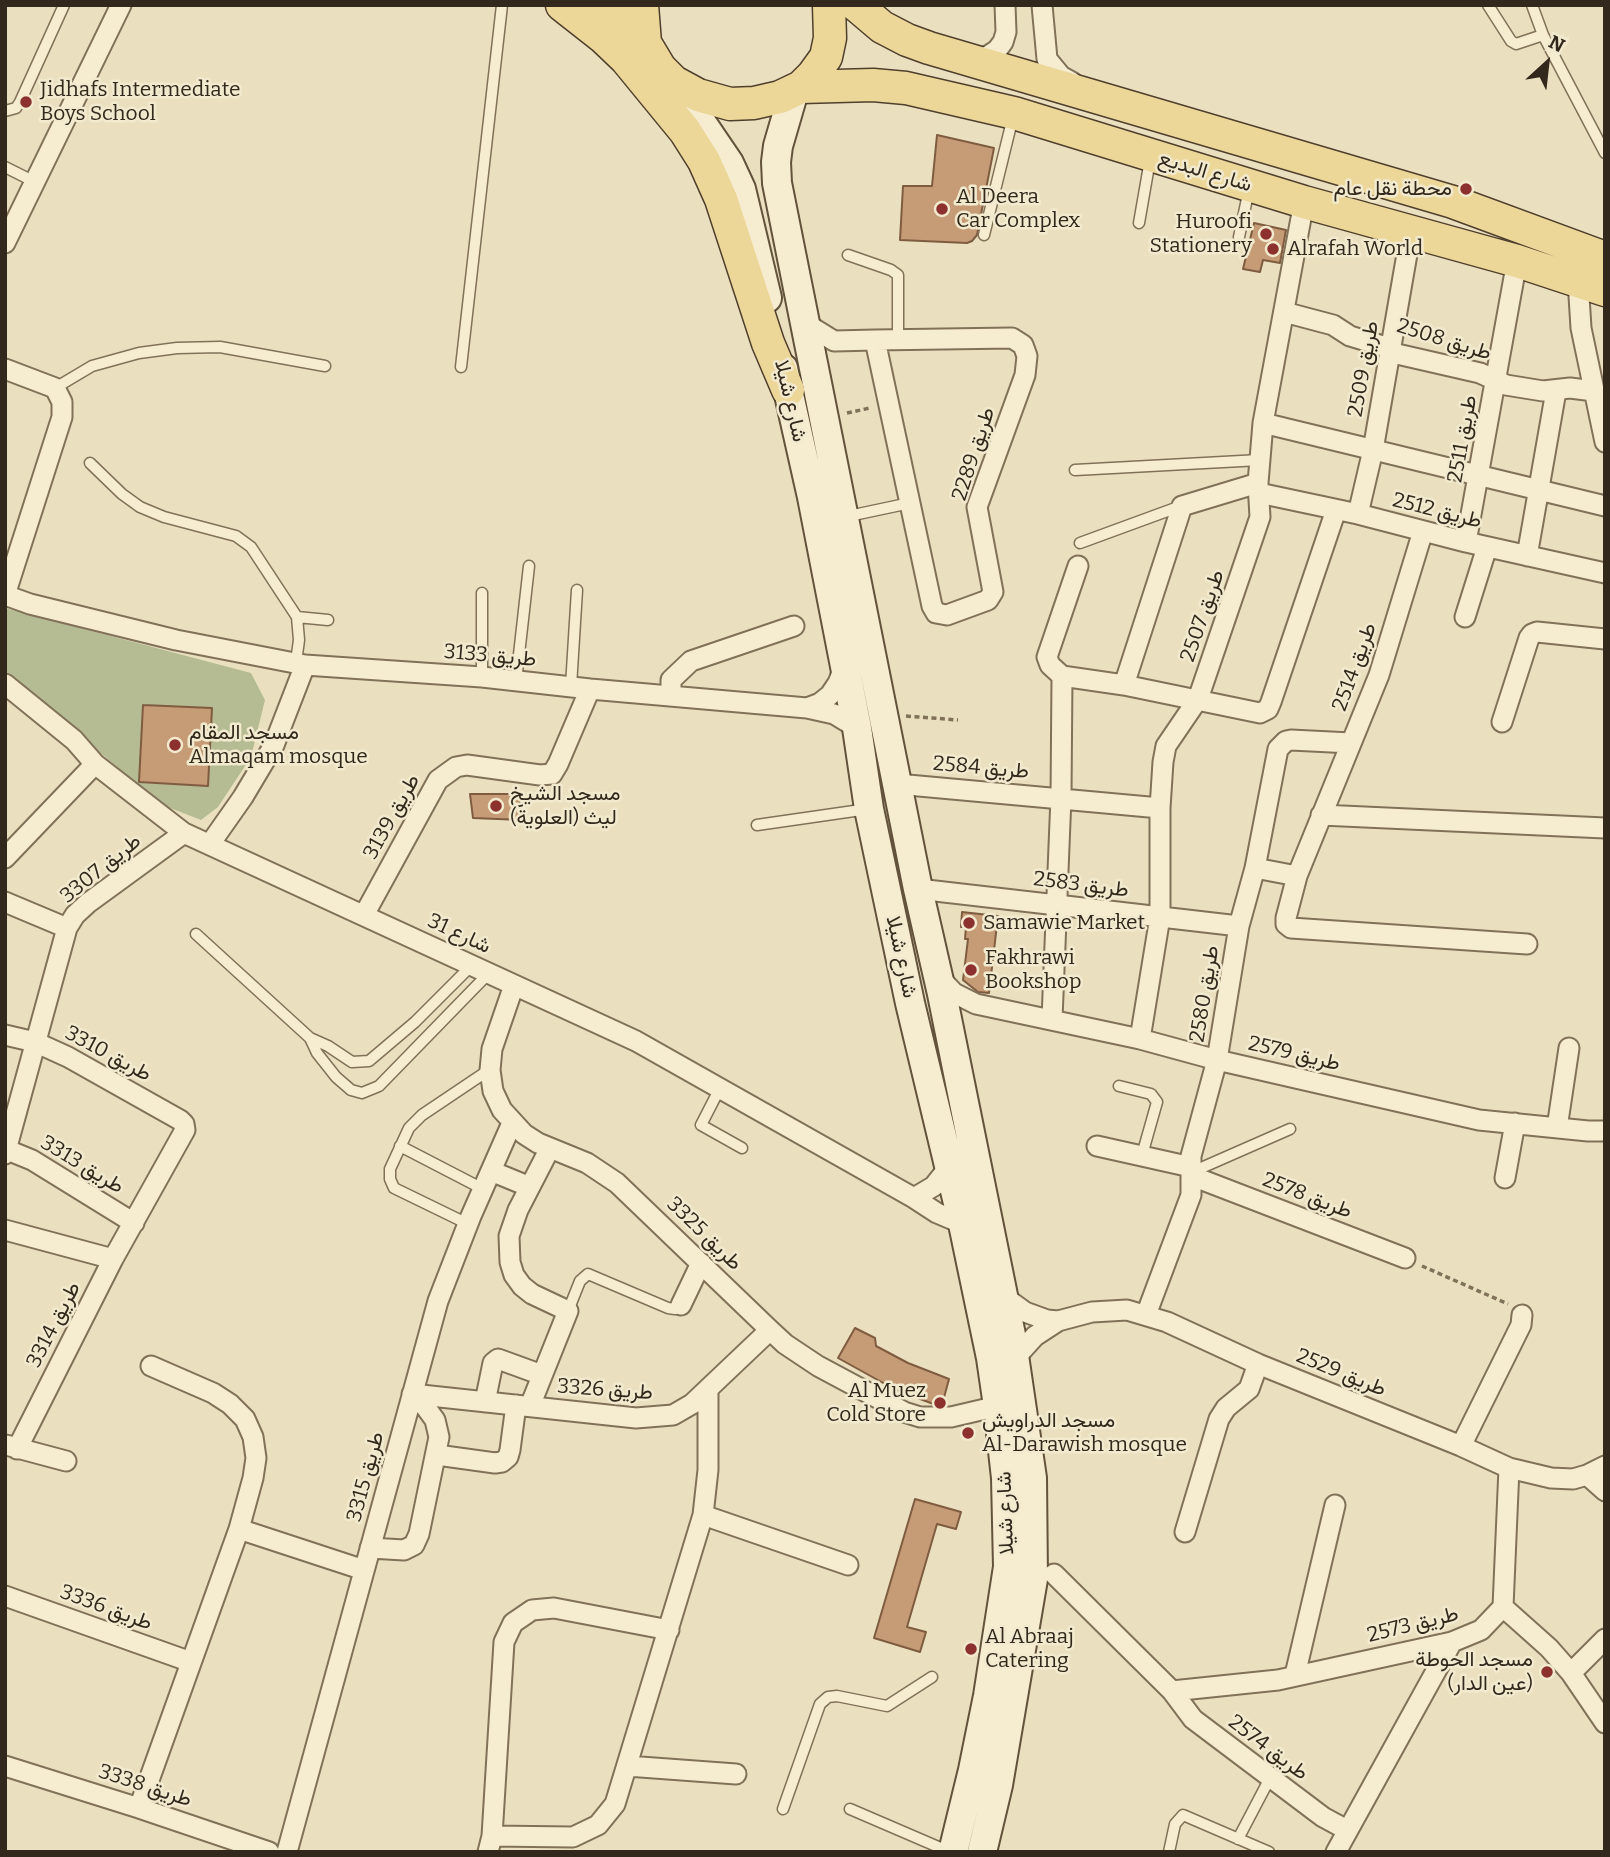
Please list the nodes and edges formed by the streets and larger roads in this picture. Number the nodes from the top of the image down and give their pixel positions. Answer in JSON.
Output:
{"nodes":[{"id":1,"x":121,"y":5,"type":"edge"},
{"id":2,"x":562,"y":5,"type":"edge"},
{"id":3,"x":602,"y":5,"type":"edge"},
{"id":4,"x":642,"y":5,"type":"edge"},
{"id":5,"x":829,"y":5,"type":"edge"},
{"id":6,"x":856,"y":5,"type":"edge"},
{"id":7,"x":1005,"y":5,"type":"edge"},
{"id":8,"x":1042,"y":5,"type":"edge"},
{"id":9,"x":645,"y":43,"type":"junction"},
{"id":10,"x":977,"y":63,"type":"junction"},
{"id":11,"x":674,"y":82,"type":"junction"},
{"id":12,"x":798,"y":89,"type":"junction"},
{"id":13,"x":1128,"y":106,"type":"junction"},
{"id":14,"x":1304,"y":202,"type":"junction"},
{"id":15,"x":1411,"y":231,"type":"junction"},
{"id":16,"x":5,"y":243,"type":"edge"},
{"id":17,"x":1605,"y":258,"type":"edge"},
{"id":18,"x":1517,"y":261,"type":"junction"},
{"id":19,"x":1592,"y":285,"type":"edge"},
{"id":20,"x":1284,"y":312,"type":"junction"},
{"id":21,"x":805,"y":323,"type":"junction"},
{"id":22,"x":875,"y":340,"type":"junction"},
{"id":23,"x":834,"y":341,"type":"junction"},
{"id":24,"x":1390,"y":351,"type":"junction"},
{"id":25,"x":813,"y":363,"type":"junction"},
{"id":26,"x":5,"y":369,"type":"edge"},
{"id":27,"x":1496,"y":381,"type":"junction"},
{"id":28,"x":788,"y":390,"type":"junction"},
{"id":29,"x":1556,"y":391,"type":"junction"},
{"id":30,"x":1594,"y":391,"type":"junction"},
{"id":31,"x":1263,"y":423,"type":"junction"},
{"id":32,"x":1605,"y":442,"type":"edge"},
{"id":33,"x":1373,"y":450,"type":"junction"},
{"id":34,"x":1479,"y":476,"type":"junction"},
{"id":35,"x":1258,"y":488,"type":"junction"},
{"id":36,"x":1539,"y":490,"type":"junction"},
{"id":37,"x":1605,"y":506,"type":"edge"},
{"id":38,"x":1336,"y":510,"type":"junction"},
{"id":39,"x":1358,"y":514,"type":"junction"},
{"id":40,"x":1423,"y":531,"type":"junction"},
{"id":41,"x":1466,"y":542,"type":"junction"},
{"id":42,"x":1487,"y":547,"type":"junction"},
{"id":43,"x":1528,"y":556,"type":"junction"},
{"id":44,"x":1078,"y":566,"type":"dead end"},
{"id":45,"x":1605,"y":573,"type":"edge"},
{"id":46,"x":5,"y":595,"type":"edge"},
{"id":47,"x":1465,"y":617,"type":"dead end"},
{"id":48,"x":794,"y":626,"type":"dead end"},
{"id":49,"x":1605,"y":639,"type":"edge"},
{"id":50,"x":300,"y":663,"type":"junction"},
{"id":51,"x":844,"y":667,"type":"junction"},
{"id":52,"x":1062,"y":676,"type":"junction"},
{"id":53,"x":5,"y":684,"type":"edge"},
{"id":54,"x":1124,"y":685,"type":"junction"},
{"id":55,"x":580,"y":688,"type":"junction"},
{"id":56,"x":671,"y":696,"type":"junction"},
{"id":57,"x":1198,"y":699,"type":"junction"},
{"id":58,"x":807,"y":708,"type":"junction"},
{"id":59,"x":1502,"y":722,"type":"dead end"},
{"id":60,"x":857,"y":728,"type":"junction"},
{"id":61,"x":1351,"y":743,"type":"junction"},
{"id":62,"x":95,"y":764,"type":"junction"},
{"id":63,"x":897,"y":784,"type":"junction"},
{"id":64,"x":1061,"y":797,"type":"junction"},
{"id":65,"x":1160,"y":808,"type":"junction"},
{"id":66,"x":1321,"y":815,"type":"junction"},
{"id":67,"x":1605,"y":828,"type":"edge"},
{"id":68,"x":184,"y":833,"type":"junction"},
{"id":69,"x":210,"y":844,"type":"junction"},
{"id":70,"x":5,"y":858,"type":"edge"},
{"id":71,"x":1255,"y":868,"type":"junction"},
{"id":72,"x":1297,"y":876,"type":"junction"},
{"id":73,"x":918,"y":889,"type":"junction"},
{"id":74,"x":5,"y":902,"type":"edge"},
{"id":75,"x":1057,"y":905,"type":"junction"},
{"id":76,"x":364,"y":915,"type":"junction"},
{"id":77,"x":1160,"y":917,"type":"junction"},
{"id":78,"x":1239,"y":926,"type":"junction"},
{"id":79,"x":67,"y":928,"type":"junction"},
{"id":80,"x":1527,"y":944,"type":"dead end"},
{"id":81,"x":938,"y":975,"type":"junction"},
{"id":82,"x":514,"y":985,"type":"junction"},
{"id":83,"x":976,"y":1004,"type":"junction"},
{"id":84,"x":1052,"y":1020,"type":"junction"},
{"id":85,"x":950,"y":1034,"type":"junction"},
{"id":86,"x":5,"y":1035,"type":"edge"},
{"id":87,"x":1140,"y":1039,"type":"junction"},
{"id":88,"x":35,"y":1042,"type":"junction"},
{"id":89,"x":1569,"y":1048,"type":"dead end"},
{"id":90,"x":1217,"y":1060,"type":"junction"},
{"id":91,"x":512,"y":1123,"type":"junction"},
{"id":92,"x":184,"y":1124,"type":"joint"},
{"id":93,"x":1515,"y":1124,"type":"junction"},
{"id":94,"x":1557,"y":1128,"type":"junction"},
{"id":95,"x":1605,"y":1131,"type":"edge"},
{"id":96,"x":1097,"y":1146,"type":"dead end"},
{"id":97,"x":550,"y":1148,"type":"junction"},
{"id":98,"x":6,"y":1151,"type":"edge"},
{"id":99,"x":949,"y":1167,"type":"junction"},
{"id":100,"x":1192,"y":1172,"type":"junction"},
{"id":101,"x":1505,"y":1178,"type":"dead end"},
{"id":102,"x":487,"y":1180,"type":"junction"},
{"id":103,"x":530,"y":1187,"type":"junction"},
{"id":104,"x":914,"y":1198,"type":"junction"},
{"id":105,"x":134,"y":1223,"type":"junction"},
{"id":106,"x":963,"y":1224,"type":"junction"},
{"id":107,"x":5,"y":1230,"type":"edge"},
{"id":108,"x":1405,"y":1258,"type":"road end"},
{"id":109,"x":113,"y":1259,"type":"junction"},
{"id":110,"x":701,"y":1263,"type":"junction"},
{"id":111,"x":1003,"y":1296,"type":"junction"},
{"id":112,"x":681,"y":1306,"type":"road end"},
{"id":113,"x":1146,"y":1315,"type":"junction"},
{"id":114,"x":1522,"y":1315,"type":"road end"},
{"id":115,"x":1058,"y":1321,"type":"junction"},
{"id":116,"x":770,"y":1330,"type":"junction"},
{"id":117,"x":1015,"y":1358,"type":"junction"},
{"id":118,"x":1258,"y":1364,"type":"junction"},
{"id":119,"x":150,"y":1366,"type":"dead end"},
{"id":120,"x":542,"y":1376,"type":"junction"},
{"id":121,"x":708,"y":1389,"type":"junction"},
{"id":122,"x":412,"y":1394,"type":"junction"},
{"id":123,"x":485,"y":1402,"type":"junction"},
{"id":124,"x":523,"y":1406,"type":"junction"},
{"id":125,"x":998,"y":1406,"type":"junction"},
{"id":126,"x":1461,"y":1446,"type":"junction"},
{"id":127,"x":11,"y":1447,"type":"edge"},
{"id":128,"x":437,"y":1455,"type":"junction"},
{"id":129,"x":66,"y":1461,"type":"dead end"},
{"id":130,"x":1605,"y":1465,"type":"edge"},
{"id":131,"x":1509,"y":1468,"type":"junction"},
{"id":132,"x":1587,"y":1475,"type":"junction"},
{"id":133,"x":1605,"y":1492,"type":"edge"},
{"id":134,"x":1335,"y":1505,"type":"dead end"},
{"id":135,"x":703,"y":1515,"type":"junction"},
{"id":136,"x":239,"y":1529,"type":"junction"},
{"id":137,"x":1185,"y":1532,"type":"dead end"},
{"id":138,"x":370,"y":1548,"type":"junction"},
{"id":139,"x":848,"y":1565,"type":"dead end"},
{"id":140,"x":364,"y":1570,"type":"junction"},
{"id":141,"x":1054,"y":1574,"type":"dead end"},
{"id":142,"x":5,"y":1597,"type":"edge"},
{"id":143,"x":1503,"y":1607,"type":"junction"},
{"id":144,"x":669,"y":1630,"type":"junction"},
{"id":145,"x":1605,"y":1639,"type":"edge"},
{"id":146,"x":1452,"y":1642,"type":"junction"},
{"id":147,"x":191,"y":1662,"type":"junction"},
{"id":148,"x":1571,"y":1673,"type":"junction"},
{"id":149,"x":1295,"y":1675,"type":"junction"},
{"id":150,"x":1172,"y":1691,"type":"junction"},
{"id":151,"x":1605,"y":1723,"type":"edge"},
{"id":152,"x":5,"y":1766,"type":"edge"},
{"id":153,"x":627,"y":1766,"type":"junction"},
{"id":154,"x":736,"y":1774,"type":"dead end"},
{"id":155,"x":139,"y":1808,"type":"junction"},
{"id":156,"x":1347,"y":1830,"type":"junction"},
{"id":157,"x":490,"y":1844,"type":"edge"},
{"id":158,"x":983,"y":1850,"type":"edge"},
{"id":159,"x":269,"y":1852,"type":"edge"},
{"id":160,"x":287,"y":1852,"type":"edge"},
{"id":161,"x":952,"y":1852,"type":"edge"},
{"id":162,"x":1336,"y":1852,"type":"edge"}],
"edges":[{"from":1,"to":16,"type":"street"},
{"from":2,"to":28,"type":"main road"},
{"from":3,"to":9,"type":"main road"},
{"from":4,"to":9,"type":"main road"},
{"from":5,"to":12,"type":"main road"},
{"from":6,"to":10,"type":"main road","name":"شارع البديع"},
{"from":7,"to":10,"type":"street"},
{"from":8,"to":13,"type":"street"},
{"from":9,"to":11,"type":"main road"},
{"from":10,"to":13,"type":"main road","name":"شارع البديع"},
{"from":11,"to":12,"type":"main road","name":"شارع البديع"},
{"from":11,"to":28,"type":"main road","name":"شارع شيلا"},
{"from":12,"to":14,"type":"main road","name":"شارع البديع"},
{"from":12,"to":21,"type":"main road","name":"شارع شيلا"},
{"from":13,"to":17,"type":"main road","name":"شارع البديع"},
{"from":14,"to":15,"type":"main road","name":"شارع البديع"},
{"from":14,"to":20,"type":"street","name":"طريق 2507"},
{"from":15,"to":18,"type":"main road","name":"شارع البديع"},
{"from":15,"to":24,"type":"street","name":"طريق 2509"},
{"from":18,"to":19,"type":"main road","name":"شارع البديع"},
{"from":18,"to":27,"type":"street","name":"طريق 2511"},
{"from":19,"to":30,"type":"street"},
{"from":20,"to":24,"type":"street","name":"طريق 2508"},
{"from":20,"to":31,"type":"street","name":"طريق 2507"},
{"from":21,"to":23,"type":"street"},
{"from":21,"to":25,"type":"main road","name":"شارع شيلا"},
{"from":22,"to":22,"type":"street","name":"طريق 2289"},
{"from":22,"to":23,"type":"street","name":"طريق 2289"},
{"from":23,"to":25,"type":"street"},
{"from":24,"to":27,"type":"street","name":"طريق 2508"},
{"from":24,"to":33,"type":"street","name":"طريق 2509"},
{"from":25,"to":63,"type":"main road","name":"شارع شيلا"},
{"from":26,"to":46,"type":"street"},
{"from":27,"to":29,"type":"street","name":"طريق 2508"},
{"from":27,"to":34,"type":"street","name":"طريق 2511"},
{"from":28,"to":51,"type":"main road","name":"شارع شيلا"},
{"from":29,"to":30,"type":"street","name":"طريق 2508"},
{"from":29,"to":36,"type":"street"},
{"from":30,"to":32,"type":"street"},
{"from":31,"to":33,"type":"street"},
{"from":31,"to":35,"type":"street","name":"طريق 2507"},
{"from":33,"to":34,"type":"street"},
{"from":33,"to":39,"type":"street","name":"طريق 2509"},
{"from":34,"to":36,"type":"street"},
{"from":34,"to":41,"type":"street","name":"طريق 2511"},
{"from":35,"to":38,"type":"street","name":"طريق 2512"},
{"from":35,"to":54,"type":"street"},
{"from":35,"to":57,"type":"street","name":"طريق 2507"},
{"from":36,"to":37,"type":"street"},
{"from":36,"to":43,"type":"street"},
{"from":38,"to":39,"type":"street","name":"طريق 2512"},
{"from":38,"to":57,"type":"street"},
{"from":39,"to":40,"type":"street","name":"طريق 2512"},
{"from":40,"to":41,"type":"street","name":"طريق 2512"},
{"from":40,"to":61,"type":"street","name":"طريق 2514"},
{"from":41,"to":42,"type":"street","name":"طريق 2512"},
{"from":42,"to":43,"type":"street","name":"طريق 2512"},
{"from":42,"to":47,"type":"street"},
{"from":43,"to":45,"type":"street","name":"طريق 2512"},
{"from":44,"to":52,"type":"street","name":"طريق 2584"},
{"from":46,"to":50,"type":"street","name":"طريق 3133"},
{"from":48,"to":56,"type":"street"},
{"from":49,"to":59,"type":"street"},
{"from":50,"to":55,"type":"street","name":"طريق 3133"},
{"from":50,"to":69,"type":"street"},
{"from":51,"to":58,"type":"street"},
{"from":51,"to":60,"type":"main road","name":"شارع شيلا"},
{"from":52,"to":54,"type":"street"},
{"from":52,"to":64,"type":"street","name":"طريق 2584"},
{"from":53,"to":62,"type":"street","name":"شارع 31"},
{"from":54,"to":57,"type":"street"},
{"from":55,"to":56,"type":"street","name":"طريق 3133"},
{"from":55,"to":76,"type":"street","name":"طريق 3139"},
{"from":56,"to":58,"type":"street","name":"طريق 3133"},
{"from":57,"to":65,"type":"street","name":"طريق 2507"},
{"from":58,"to":60,"type":"street","name":"طريق 3133"},
{"from":60,"to":99,"type":"main road","name":"شارع شيلا"},
{"from":61,"to":66,"type":"street","name":"طريق 2514"},
{"from":61,"to":71,"type":"street","name":"طريق 2580"},
{"from":62,"to":68,"type":"street","name":"شارع 31"},
{"from":62,"to":70,"type":"street"},
{"from":63,"to":64,"type":"street","name":"طريق 2584"},
{"from":63,"to":73,"type":"main road","name":"شارع شيلا"},
{"from":64,"to":65,"type":"street","name":"طريق 2584"},
{"from":64,"to":75,"type":"street","name":"طريق 2584"},
{"from":65,"to":77,"type":"street","name":"طريق 2507"},
{"from":66,"to":67,"type":"street"},
{"from":66,"to":72,"type":"street","name":"طريق 2514"},
{"from":68,"to":69,"type":"street","name":"شارع 31"},
{"from":68,"to":79,"type":"street","name":"طريق 3307"},
{"from":69,"to":76,"type":"street","name":"شارع 31"},
{"from":71,"to":72,"type":"street"},
{"from":71,"to":78,"type":"street","name":"طريق 2580"},
{"from":72,"to":80,"type":"street","name":"طريق 2514"},
{"from":73,"to":75,"type":"street","name":"طريق 2583"},
{"from":73,"to":81,"type":"main road","name":"شارع شيلا"},
{"from":74,"to":79,"type":"street"},
{"from":75,"to":77,"type":"street","name":"طريق 2583"},
{"from":75,"to":84,"type":"street","name":"طريق 2584"},
{"from":76,"to":82,"type":"street","name":"شارع 31"},
{"from":77,"to":78,"type":"street","name":"طريق 2583"},
{"from":77,"to":87,"type":"street","name":"طريق 2507"},
{"from":78,"to":90,"type":"street","name":"طريق 2580"},
{"from":79,"to":88,"type":"street","name":"طريق 3307"},
{"from":81,"to":83,"type":"street","name":"طريق 2579"},
{"from":81,"to":85,"type":"main road","name":"شارع شيلا"},
{"from":82,"to":91,"type":"street","name":"طريق 3325"},
{"from":82,"to":104,"type":"street","name":"شارع 31"},
{"from":83,"to":84,"type":"street","name":"طريق 2579"},
{"from":83,"to":85,"type":"street"},
{"from":84,"to":87,"type":"street","name":"طريق 2579"},
{"from":85,"to":111,"type":"main road","name":"شارع شيلا"},
{"from":86,"to":88,"type":"street","name":"طريق 3310"},
{"from":87,"to":90,"type":"street","name":"طريق 2579"},
{"from":88,"to":92,"type":"street","name":"طريق 3310"},
{"from":88,"to":98,"type":"street","name":"طريق 3307"},
{"from":89,"to":94,"type":"street"},
{"from":90,"to":93,"type":"street","name":"طريق 2579"},
{"from":90,"to":100,"type":"street","name":"طريق 2580"},
{"from":91,"to":97,"type":"street","name":"طريق 3325"},
{"from":91,"to":102,"type":"street","name":"طريق 3315"},
{"from":92,"to":105,"type":"street","name":"طريق 3314"},
{"from":93,"to":94,"type":"street","name":"طريق 2579"},
{"from":93,"to":101,"type":"street"},
{"from":94,"to":95,"type":"street","name":"طريق 2579"},
{"from":96,"to":100,"type":"street","name":"طريق 2578"},
{"from":97,"to":103,"type":"street"},
{"from":97,"to":110,"type":"street","name":"طريق 3325"},
{"from":98,"to":105,"type":"street","name":"طريق 3313"},
{"from":99,"to":104,"type":"street"},
{"from":99,"to":106,"type":"main road","name":"شارع شيلا"},
{"from":100,"to":108,"type":"street","name":"طريق 2578"},
{"from":100,"to":113,"type":"street","name":"طريق 2580"},
{"from":102,"to":103,"type":"street"},
{"from":102,"to":122,"type":"street","name":"طريق 3315"},
{"from":103,"to":120,"type":"street","name":"طريق 3326"},
{"from":104,"to":106,"type":"street","name":"شارع 31"},
{"from":105,"to":109,"type":"street","name":"طريق 3314"},
{"from":106,"to":125,"type":"main road","name":"شارع شيلا"},
{"from":107,"to":109,"type":"street","name":"طريق 3314"},
{"from":109,"to":127,"type":"street","name":"طريق 3314"},
{"from":110,"to":112,"type":"street"},
{"from":110,"to":116,"type":"street","name":"طريق 3325"},
{"from":111,"to":115,"type":"street","name":"طريق 2529"},
{"from":111,"to":117,"type":"main road","name":"شارع شيلا"},
{"from":113,"to":115,"type":"street","name":"طريق 2529"},
{"from":113,"to":118,"type":"street","name":"طريق 2529"},
{"from":114,"to":126,"type":"street"},
{"from":115,"to":117,"type":"street","name":"طريق 2529"},
{"from":116,"to":121,"type":"street","name":"طريق 3326"},
{"from":116,"to":125,"type":"street","name":"طريق 3325"},
{"from":117,"to":158,"type":"main road","name":"شارع شيلا"},
{"from":118,"to":126,"type":"street","name":"طريق 2529"},
{"from":118,"to":137,"type":"street"},
{"from":119,"to":136,"type":"street"},
{"from":120,"to":123,"type":"street","name":"طريق 3326"},
{"from":120,"to":124,"type":"street","name":"طريق 3326"},
{"from":121,"to":124,"type":"street","name":"طريق 3326"},
{"from":121,"to":135,"type":"street"},
{"from":122,"to":123,"type":"street","name":"طريق 3326"},
{"from":122,"to":128,"type":"street"},
{"from":122,"to":138,"type":"street","name":"طريق 3315"},
{"from":123,"to":124,"type":"street","name":"طريق 3326"},
{"from":124,"to":128,"type":"street"},
{"from":125,"to":161,"type":"main road","name":"شارع شيلا"},
{"from":126,"to":131,"type":"street","name":"طريق 2529"},
{"from":127,"to":129,"type":"street"},
{"from":128,"to":138,"type":"street"},
{"from":130,"to":132,"type":"street","name":"طريق 2529"},
{"from":131,"to":132,"type":"street","name":"طريق 2529"},
{"from":131,"to":143,"type":"street"},
{"from":132,"to":133,"type":"street"},
{"from":134,"to":149,"type":"street"},
{"from":135,"to":139,"type":"street"},
{"from":135,"to":144,"type":"street"},
{"from":136,"to":140,"type":"street"},
{"from":136,"to":147,"type":"street"},
{"from":138,"to":140,"type":"street","name":"طريق 3315"},
{"from":140,"to":160,"type":"street","name":"طريق 3315"},
{"from":141,"to":150,"type":"street"},
{"from":142,"to":147,"type":"street","name":"طريق 3336"},
{"from":143,"to":146,"type":"street","name":"طريق 2573"},
{"from":143,"to":148,"type":"street"},
{"from":144,"to":153,"type":"street"},
{"from":144,"to":157,"type":"street"},
{"from":145,"to":148,"type":"street"},
{"from":146,"to":149,"type":"street","name":"طريق 2573"},
{"from":146,"to":156,"type":"street"},
{"from":147,"to":155,"type":"street"},
{"from":148,"to":151,"type":"street"},
{"from":149,"to":150,"type":"street","name":"طريق 2573"},
{"from":150,"to":156,"type":"street","name":"طريق 2574"},
{"from":152,"to":155,"type":"street","name":"طريق 3338"},
{"from":153,"to":154,"type":"street"},
{"from":153,"to":157,"type":"street"},
{"from":155,"to":159,"type":"street","name":"طريق 3338"},
{"from":156,"to":162,"type":"street"}]}
